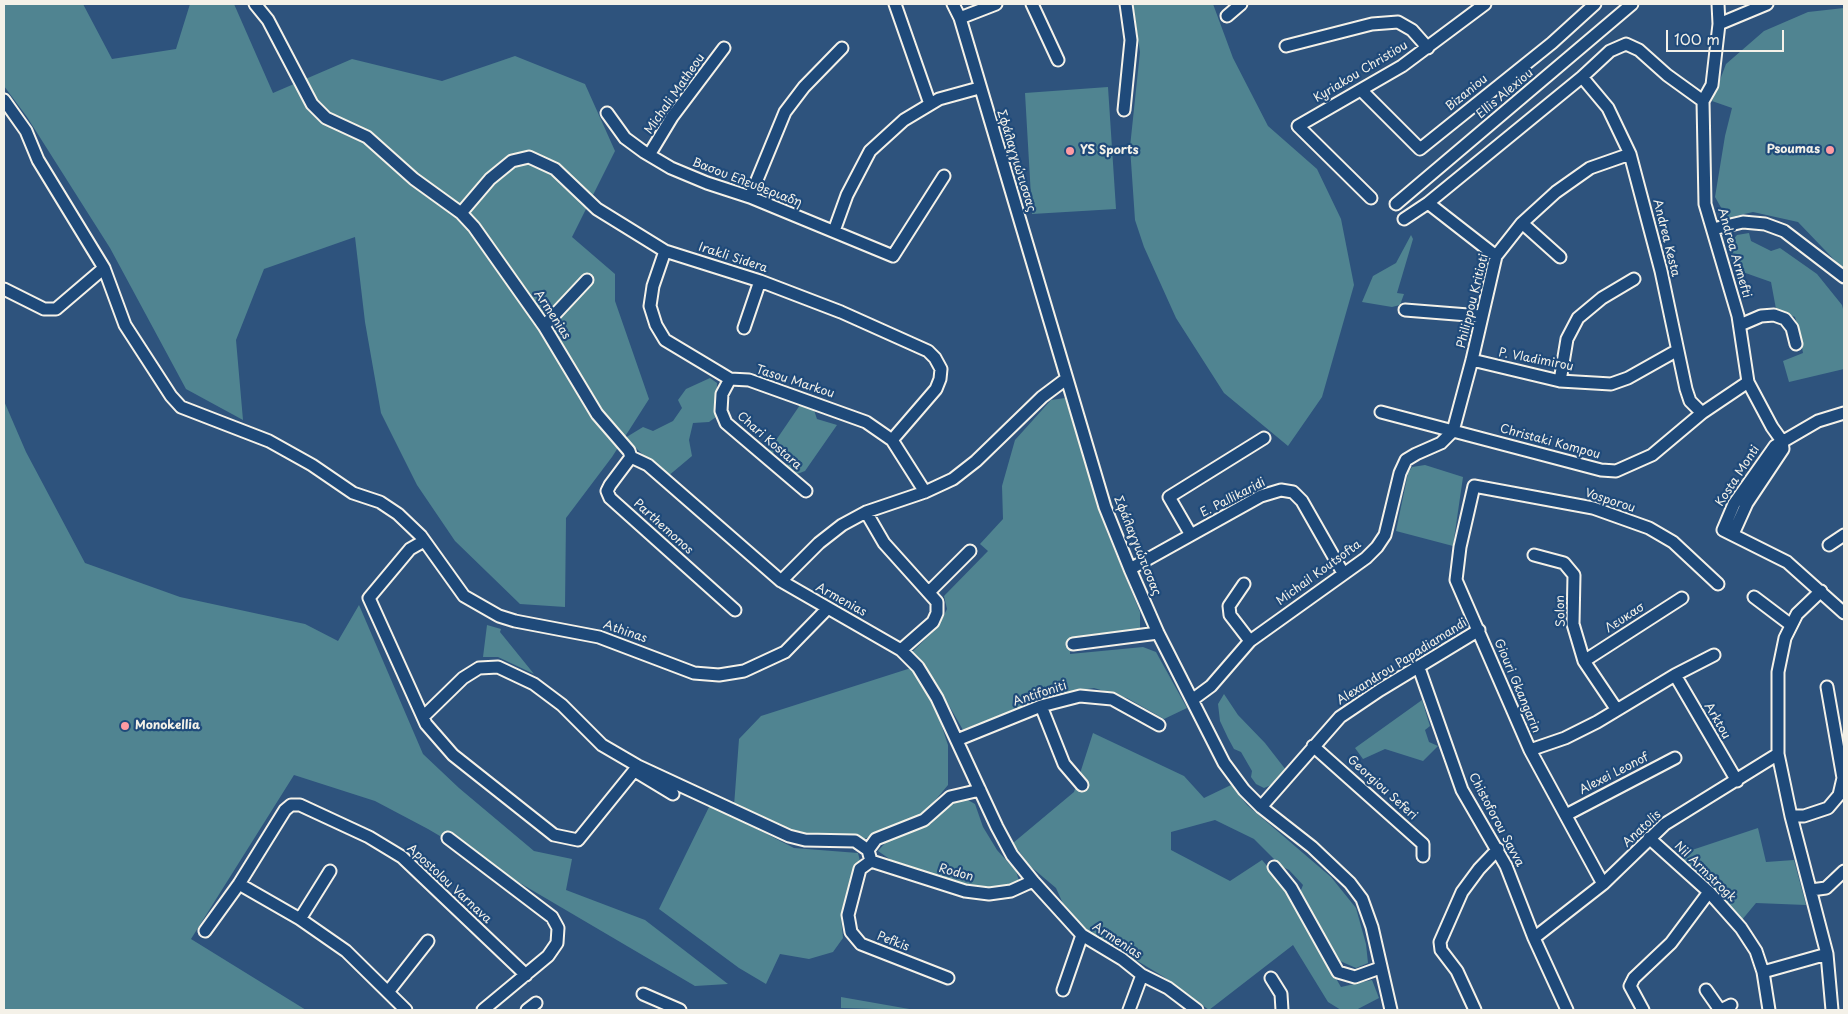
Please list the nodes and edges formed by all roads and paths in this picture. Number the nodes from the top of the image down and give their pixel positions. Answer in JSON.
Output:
{"nodes":[{"id":1,"x":255,"y":4,"type":"edge"},
{"id":2,"x":895,"y":4,"type":"edge"},
{"id":3,"x":953,"y":4,"type":"edge"},
{"id":4,"x":996,"y":4,"type":"edge"},
{"id":5,"x":1032,"y":4,"type":"edge"},
{"id":6,"x":1126,"y":4,"type":"edge"},
{"id":7,"x":1241,"y":4,"type":"edge"},
{"id":8,"x":1485,"y":4,"type":"edge"},
{"id":9,"x":1595,"y":4,"type":"edge"},
{"id":10,"x":1632,"y":4,"type":"edge"},
{"id":11,"x":1718,"y":4,"type":"edge"},
{"id":12,"x":1767,"y":4,"type":"edge"},
{"id":13,"x":1227,"y":16,"type":"dead end"},
{"id":14,"x":960,"y":18,"type":"junction"},
{"id":15,"x":1719,"y":24,"type":"junction"},
{"id":16,"x":1552,"y":43,"type":"junction"},
{"id":17,"x":1286,"y":46,"type":"dead end"},
{"id":18,"x":724,"y":48,"type":"dead end"},
{"id":19,"x":842,"y":48,"type":"dead end"},
{"id":20,"x":1428,"y":48,"type":"junction"},
{"id":21,"x":1058,"y":60,"type":"dead end"},
{"id":22,"x":1567,"y":60,"type":"junction"},
{"id":23,"x":1582,"y":77,"type":"junction"},
{"id":24,"x":980,"y":88,"type":"junction"},
{"id":25,"x":1533,"y":89,"type":"junction"},
{"id":26,"x":1361,"y":90,"type":"junction"},
{"id":27,"x":4,"y":100,"type":"edge"},
{"id":28,"x":1703,"y":102,"type":"junction"},
{"id":29,"x":930,"y":104,"type":"junction"},
{"id":30,"x":1548,"y":105,"type":"junction"},
{"id":31,"x":1124,"y":110,"type":"dead end"},
{"id":32,"x":607,"y":114,"type":"dead end"},
{"id":33,"x":1630,"y":154,"type":"junction"},
{"id":34,"x":649,"y":155,"type":"junction"},
{"id":35,"x":944,"y":176,"type":"dead end"},
{"id":36,"x":750,"y":197,"type":"junction"},
{"id":37,"x":1371,"y":198,"type":"dead end"},
{"id":38,"x":1428,"y":202,"type":"junction"},
{"id":39,"x":1396,"y":204,"type":"dead end"},
{"id":40,"x":461,"y":213,"type":"junction"},
{"id":41,"x":1404,"y":219,"type":"dead end"},
{"id":42,"x":1522,"y":223,"type":"junction"},
{"id":43,"x":1713,"y":229,"type":"junction"},
{"id":44,"x":834,"y":231,"type":"junction"},
{"id":45,"x":665,"y":250,"type":"junction"},
{"id":46,"x":1496,"y":256,"type":"junction"},
{"id":47,"x":1560,"y":257,"type":"dead end"},
{"id":48,"x":104,"y":268,"type":"junction"},
{"id":49,"x":1844,"y":277,"type":"edge"},
{"id":50,"x":1634,"y":279,"type":"dead end"},
{"id":51,"x":586,"y":280,"type":"dead end"},
{"id":52,"x":760,"y":281,"type":"junction"},
{"id":53,"x":4,"y":289,"type":"edge"},
{"id":54,"x":1405,"y":310,"type":"dead end"},
{"id":55,"x":1481,"y":316,"type":"junction"},
{"id":56,"x":1740,"y":325,"type":"junction"},
{"id":57,"x":544,"y":326,"type":"junction"},
{"id":58,"x":744,"y":328,"type":"dead end"},
{"id":59,"x":1796,"y":344,"type":"dead end"},
{"id":60,"x":1676,"y":351,"type":"junction"},
{"id":61,"x":1472,"y":360,"type":"junction"},
{"id":62,"x":730,"y":379,"type":"junction"},
{"id":63,"x":1066,"y":380,"type":"junction"},
{"id":64,"x":1560,"y":381,"type":"junction"},
{"id":65,"x":1748,"y":382,"type":"junction"},
{"id":66,"x":1381,"y":412,"type":"dead end"},
{"id":67,"x":1702,"y":413,"type":"junction"},
{"id":68,"x":1844,"y":413,"type":"edge"},
{"id":69,"x":1453,"y":431,"type":"junction"},
{"id":70,"x":1264,"y":438,"type":"dead end"},
{"id":71,"x":892,"y":440,"type":"junction"},
{"id":72,"x":1782,"y":441,"type":"junction"},
{"id":73,"x":631,"y":457,"type":"junction"},
{"id":74,"x":1474,"y":486,"type":"joint"},
{"id":75,"x":806,"y":491,"type":"dead end"},
{"id":76,"x":925,"y":492,"type":"junction"},
{"id":77,"x":866,"y":512,"type":"junction"},
{"id":78,"x":1191,"y":535,"type":"junction"},
{"id":79,"x":1844,"y":535,"type":"edge"},
{"id":80,"x":424,"y":541,"type":"junction"},
{"id":81,"x":1830,"y":545,"type":"dead end"},
{"id":82,"x":970,"y":551,"type":"dead end"},
{"id":83,"x":1534,"y":555,"type":"dead end"},
{"id":84,"x":1130,"y":569,"type":"junction"},
{"id":85,"x":1343,"y":573,"type":"junction"},
{"id":86,"x":781,"y":581,"type":"junction"},
{"id":87,"x":1244,"y":584,"type":"dead end"},
{"id":88,"x":1718,"y":584,"type":"dead end"},
{"id":89,"x":1821,"y":591,"type":"junction"},
{"id":90,"x":929,"y":592,"type":"junction"},
{"id":91,"x":1754,"y":597,"type":"dead end"},
{"id":92,"x":1682,"y":598,"type":"dead end"},
{"id":93,"x":827,"y":609,"type":"junction"},
{"id":94,"x":735,"y":610,"type":"dead end"},
{"id":95,"x":1844,"y":613,"type":"edge"},
{"id":96,"x":1791,"y":625,"type":"junction"},
{"id":97,"x":1479,"y":630,"type":"junction"},
{"id":98,"x":1158,"y":633,"type":"junction"},
{"id":99,"x":1250,"y":641,"type":"junction"},
{"id":100,"x":1073,"y":644,"type":"dead end"},
{"id":101,"x":901,"y":650,"type":"junction"},
{"id":102,"x":1714,"y":656,"type":"dead end"},
{"id":103,"x":1584,"y":661,"type":"junction"},
{"id":104,"x":1419,"y":668,"type":"junction"},
{"id":105,"x":1675,"y":675,"type":"junction"},
{"id":106,"x":1826,"y":687,"type":"dead end"},
{"id":107,"x":1192,"y":700,"type":"junction"},
{"id":108,"x":1041,"y":706,"type":"junction"},
{"id":109,"x":1617,"y":710,"type":"junction"},
{"id":110,"x":423,"y":717,"type":"junction"},
{"id":111,"x":1159,"y":724,"type":"dead end"},
{"id":112,"x":957,"y":740,"type":"junction"},
{"id":113,"x":1313,"y":746,"type":"junction"},
{"id":114,"x":1530,"y":750,"type":"junction"},
{"id":115,"x":1778,"y":754,"type":"junction"},
{"id":116,"x":1675,"y":758,"type":"dead end"},
{"id":117,"x":637,"y":768,"type":"junction"},
{"id":118,"x":1736,"y":781,"type":"junction"},
{"id":119,"x":1082,"y":785,"type":"dead end"},
{"id":120,"x":980,"y":790,"type":"junction"},
{"id":121,"x":673,"y":794,"type":"dead end"},
{"id":122,"x":1261,"y":807,"type":"junction"},
{"id":123,"x":1566,"y":814,"type":"junction"},
{"id":124,"x":1791,"y":816,"type":"junction"},
{"id":125,"x":448,"y":838,"type":"dead end"},
{"id":126,"x":1649,"y":838,"type":"junction"},
{"id":127,"x":1498,"y":849,"type":"junction"},
{"id":128,"x":870,"y":855,"type":"junction"},
{"id":129,"x":1423,"y":856,"type":"dead end"},
{"id":130,"x":1274,"y":866,"type":"dead end"},
{"id":131,"x":330,"y":871,"type":"dead end"},
{"id":132,"x":1843,"y":876,"type":"edge"},
{"id":133,"x":1034,"y":881,"type":"junction"},
{"id":134,"x":239,"y":884,"type":"junction"},
{"id":135,"x":1603,"y":884,"type":"junction"},
{"id":136,"x":1811,"y":890,"type":"junction"},
{"id":137,"x":1709,"y":892,"type":"junction"},
{"id":138,"x":300,"y":919,"type":"junction"},
{"id":139,"x":205,"y":930,"type":"dead end"},
{"id":140,"x":1082,"y":935,"type":"junction"},
{"id":141,"x":1534,"y":938,"type":"junction"},
{"id":142,"x":428,"y":941,"type":"dead end"},
{"id":143,"x":1827,"y":954,"type":"junction"},
{"id":144,"x":1380,"y":968,"type":"junction"},
{"id":145,"x":1763,"y":972,"type":"junction"},
{"id":146,"x":526,"y":975,"type":"junction"},
{"id":147,"x":1142,"y":975,"type":"junction"},
{"id":148,"x":948,"y":978,"type":"dead end"},
{"id":149,"x":1270,"y":978,"type":"dead end"},
{"id":150,"x":1063,"y":990,"type":"dead end"},
{"id":151,"x":1706,"y":990,"type":"dead end"},
{"id":152,"x":388,"y":992,"type":"junction"},
{"id":153,"x":643,"y":994,"type":"dead end"},
{"id":154,"x":1724,"y":1009,"type":"edge"},
{"id":155,"x":406,"y":1010,"type":"edge"},
{"id":156,"x":483,"y":1010,"type":"edge"},
{"id":157,"x":680,"y":1010,"type":"edge"},
{"id":158,"x":1129,"y":1010,"type":"edge"},
{"id":159,"x":1196,"y":1010,"type":"edge"},
{"id":160,"x":1282,"y":1010,"type":"edge"},
{"id":161,"x":1391,"y":1010,"type":"edge"},
{"id":162,"x":1475,"y":1010,"type":"edge"},
{"id":163,"x":1568,"y":1010,"type":"edge"},
{"id":164,"x":1643,"y":1010,"type":"edge"},
{"id":165,"x":1769,"y":1010,"type":"edge"},
{"id":166,"x":1832,"y":1010,"type":"edge"}],
"edges":[{"from":1,"to":40,"type":"street","name":"Armenias"},
{"from":2,"to":29,"type":"street"},
{"from":3,"to":14,"type":"street","name":"Σφάλαγγιώτισσας"},
{"from":4,"to":14,"type":"street"},
{"from":5,"to":21,"type":"street"},
{"from":6,"to":31,"type":"street"},
{"from":7,"to":13,"type":"street"},
{"from":8,"to":20,"type":"street","name":"Kyriakou Christiou"},
{"from":9,"to":16,"type":"street","name":"Bizaniou"},
{"from":10,"to":22,"type":"street","name":"Ellis Alexiou"},
{"from":11,"to":15,"type":"street","name":"Andrea Armefti"},
{"from":12,"to":15,"type":"street"},
{"from":14,"to":24,"type":"street","name":"Σφάλαγγιώτισσας"},
{"from":15,"to":28,"type":"street","name":"Andrea Armefti"},
{"from":16,"to":22,"type":"street"},
{"from":16,"to":26,"type":"street","name":"Bizaniou"},
{"from":17,"to":20,"type":"street"},
{"from":18,"to":34,"type":"street","name":"Michali Matheou"},
{"from":19,"to":36,"type":"street"},
{"from":20,"to":26,"type":"street","name":"Kyriakou Christiou"},
{"from":22,"to":25,"type":"street","name":"Ellis Alexiou"},
{"from":23,"to":28,"type":"street"},
{"from":23,"to":30,"type":"street"},
{"from":23,"to":33,"type":"street","name":"Andrea Kesta"},
{"from":24,"to":29,"type":"street"},
{"from":24,"to":63,"type":"street","name":"Σφάλαγγιώτισσας"},
{"from":25,"to":30,"type":"street"},
{"from":25,"to":39,"type":"street","name":"Ellis Alexiou"},
{"from":26,"to":37,"type":"street","name":"Kyriakou Christiou"},
{"from":27,"to":48,"type":"street","name":"Athinas"},
{"from":28,"to":43,"type":"street","name":"Andrea Armefti"},
{"from":29,"to":44,"type":"street"},
{"from":30,"to":38,"type":"street"},
{"from":32,"to":34,"type":"street","name":"Βασου Ελευθεριαδη"},
{"from":33,"to":42,"type":"street","name":"Philippou Kritioti"},
{"from":33,"to":60,"type":"street","name":"Andrea Kesta"},
{"from":34,"to":36,"type":"street","name":"Βασου Ελευθεριαδη"},
{"from":35,"to":44,"type":"street","name":"Βασου Ελευθεριαδη"},
{"from":36,"to":44,"type":"street","name":"Βασου Ελευθεριαδη"},
{"from":38,"to":41,"type":"street"},
{"from":38,"to":46,"type":"street"},
{"from":40,"to":45,"type":"street","name":"Irakli Sidera"},
{"from":40,"to":57,"type":"street","name":"Armenias"},
{"from":42,"to":46,"type":"street","name":"Philippou Kritioti"},
{"from":42,"to":47,"type":"street"},
{"from":43,"to":49,"type":"street"},
{"from":43,"to":56,"type":"street","name":"Andrea Armefti"},
{"from":45,"to":52,"type":"street","name":"Irakli Sidera"},
{"from":45,"to":62,"type":"street","name":"Tasou Markou"},
{"from":46,"to":55,"type":"street","name":"Philippou Kritioti"},
{"from":48,"to":53,"type":"street"},
{"from":48,"to":80,"type":"street","name":"Athinas"},
{"from":50,"to":64,"type":"street"},
{"from":51,"to":57,"type":"street"},
{"from":52,"to":58,"type":"street"},
{"from":52,"to":71,"type":"street","name":"Irakli Sidera"},
{"from":54,"to":55,"type":"street"},
{"from":55,"to":61,"type":"street","name":"Philippou Kritioti"},
{"from":56,"to":59,"type":"street"},
{"from":56,"to":65,"type":"street","name":"Andrea Armefti"},
{"from":57,"to":73,"type":"street","name":"Armenias"},
{"from":60,"to":64,"type":"street","name":"P. Vladimirou"},
{"from":60,"to":67,"type":"street","name":"Andrea Kesta"},
{"from":61,"to":64,"type":"street","name":"P. Vladimirou"},
{"from":61,"to":69,"type":"street","name":"Philippou Kritioti"},
{"from":62,"to":71,"type":"street","name":"Tasou Markou"},
{"from":62,"to":75,"type":"street","name":"Chari Kostara"},
{"from":63,"to":76,"type":"street"},
{"from":63,"to":84,"type":"street","name":"Σφάλαγγιώτισσας"},
{"from":65,"to":67,"type":"street","name":"Christaki Kompou"},
{"from":65,"to":72,"type":"street","name":"Andrea Armefti"},
{"from":66,"to":69,"type":"street","name":"Christaki Kompou"},
{"from":67,"to":69,"type":"street","name":"Christaki Kompou"},
{"from":68,"to":72,"type":"street","name":"Kosta Monti"},
{"from":69,"to":85,"type":"street","name":"Michail Koutsofta"},
{"from":70,"to":78,"type":"street"},
{"from":71,"to":76,"type":"street","name":"Tasou Markou"},
{"from":72,"to":89,"type":"street","name":"Kosta Monti"},
{"from":73,"to":86,"type":"street","name":"Armenias"},
{"from":73,"to":94,"type":"street","name":"Parthemonos"},
{"from":74,"to":88,"type":"street","name":"Vosporou"},
{"from":74,"to":97,"type":"street","name":"Giouri Gkangarin"},
{"from":76,"to":77,"type":"street"},
{"from":77,"to":86,"type":"street"},
{"from":77,"to":90,"type":"street"},
{"from":78,"to":84,"type":"street","name":"E. Pallikaridi"},
{"from":78,"to":85,"type":"street","name":"E. Pallikaridi"},
{"from":79,"to":81,"type":"street"},
{"from":80,"to":93,"type":"street","name":"Athinas"},
{"from":80,"to":110,"type":"street"},
{"from":82,"to":90,"type":"street"},
{"from":83,"to":103,"type":"street","name":"Solon"},
{"from":84,"to":98,"type":"street","name":"Σφάλαγγιώτισσας"},
{"from":85,"to":99,"type":"street","name":"Michail Koutsofta"},
{"from":86,"to":93,"type":"street","name":"Armenias"},
{"from":87,"to":99,"type":"street"},
{"from":89,"to":95,"type":"street"},
{"from":89,"to":96,"type":"street"},
{"from":90,"to":101,"type":"street"},
{"from":91,"to":96,"type":"street"},
{"from":92,"to":103,"type":"street","name":"Λευκασ"},
{"from":93,"to":101,"type":"street","name":"Armenias"},
{"from":96,"to":115,"type":"street"},
{"from":97,"to":104,"type":"street","name":"Alexandrou Papadiamandi"},
{"from":97,"to":114,"type":"street","name":"Giouri Gkangarin"},
{"from":98,"to":100,"type":"street"},
{"from":98,"to":107,"type":"street","name":"Σφάλαγγιώτισσας"},
{"from":99,"to":107,"type":"street","name":"Michail Koutsofta"},
{"from":101,"to":112,"type":"street","name":"Armenias"},
{"from":102,"to":105,"type":"street"},
{"from":103,"to":109,"type":"street","name":"Solon"},
{"from":104,"to":113,"type":"street","name":"Alexandrou Papadiamandi"},
{"from":104,"to":127,"type":"street","name":"Chistoforou Savva"},
{"from":105,"to":109,"type":"street"},
{"from":105,"to":118,"type":"street","name":"Arktou"},
{"from":106,"to":124,"type":"street"},
{"from":107,"to":122,"type":"street","name":"Σφάλαγγιώτισσας"},
{"from":108,"to":111,"type":"street","name":"Antifoniti"},
{"from":108,"to":112,"type":"street","name":"Antifoniti"},
{"from":108,"to":119,"type":"street"},
{"from":109,"to":114,"type":"street"},
{"from":110,"to":117,"type":"street"},
{"from":110,"to":117,"type":"street"},
{"from":112,"to":120,"type":"street","name":"Armenias"},
{"from":113,"to":122,"type":"street","name":"Alexandrou Papadiamandi"},
{"from":113,"to":129,"type":"street","name":"Georgiou Seferi"},
{"from":114,"to":123,"type":"street","name":"Giouri Gkangarin"},
{"from":115,"to":118,"type":"street","name":"Anatolis"},
{"from":115,"to":124,"type":"street"},
{"from":116,"to":123,"type":"street","name":"Alexei Leonof"},
{"from":117,"to":121,"type":"street"},
{"from":117,"to":128,"type":"street","name":"Rodon"},
{"from":118,"to":126,"type":"street","name":"Anatolis"},
{"from":120,"to":128,"type":"street","name":"Pefkis"},
{"from":120,"to":133,"type":"street","name":"Armenias"},
{"from":122,"to":144,"type":"street","name":"Σφάλαγγιώτισσας"},
{"from":123,"to":135,"type":"street","name":"Giouri Gkangarin"},
{"from":124,"to":136,"type":"street"},
{"from":125,"to":146,"type":"street"},
{"from":126,"to":135,"type":"street","name":"Anatolis"},
{"from":126,"to":137,"type":"street","name":"Nil Armstrogk"},
{"from":127,"to":141,"type":"street","name":"Chistoforou Savva"},
{"from":127,"to":162,"type":"street"},
{"from":128,"to":133,"type":"street","name":"Rodon"},
{"from":128,"to":148,"type":"street","name":"Pefkis"},
{"from":130,"to":144,"type":"street"},
{"from":131,"to":138,"type":"street"},
{"from":132,"to":136,"type":"street"},
{"from":133,"to":140,"type":"street","name":"Armenias"},
{"from":134,"to":138,"type":"street"},
{"from":134,"to":139,"type":"street","name":"Apostolou Varnava"},
{"from":134,"to":146,"type":"street","name":"Apostolou Varnava"},
{"from":135,"to":141,"type":"street","name":"Anatolis"},
{"from":136,"to":143,"type":"street"},
{"from":137,"to":145,"type":"street","name":"Nil Armstrogk"},
{"from":137,"to":164,"type":"street"},
{"from":138,"to":152,"type":"street"},
{"from":140,"to":147,"type":"street","name":"Armenias"},
{"from":140,"to":150,"type":"street"},
{"from":141,"to":163,"type":"street","name":"Chistoforou Savva"},
{"from":142,"to":152,"type":"street"},
{"from":143,"to":145,"type":"street"},
{"from":143,"to":166,"type":"street"},
{"from":144,"to":161,"type":"street","name":"Σφάλαγγιώτισσας"},
{"from":145,"to":165,"type":"street","name":"Nil Armstrogk"},
{"from":146,"to":156,"type":"street"},
{"from":147,"to":158,"type":"street"},
{"from":147,"to":159,"type":"street","name":"Armenias"},
{"from":149,"to":160,"type":"street"},
{"from":151,"to":154,"type":"street"},
{"from":152,"to":155,"type":"street"},
{"from":153,"to":157,"type":"street"}]}
